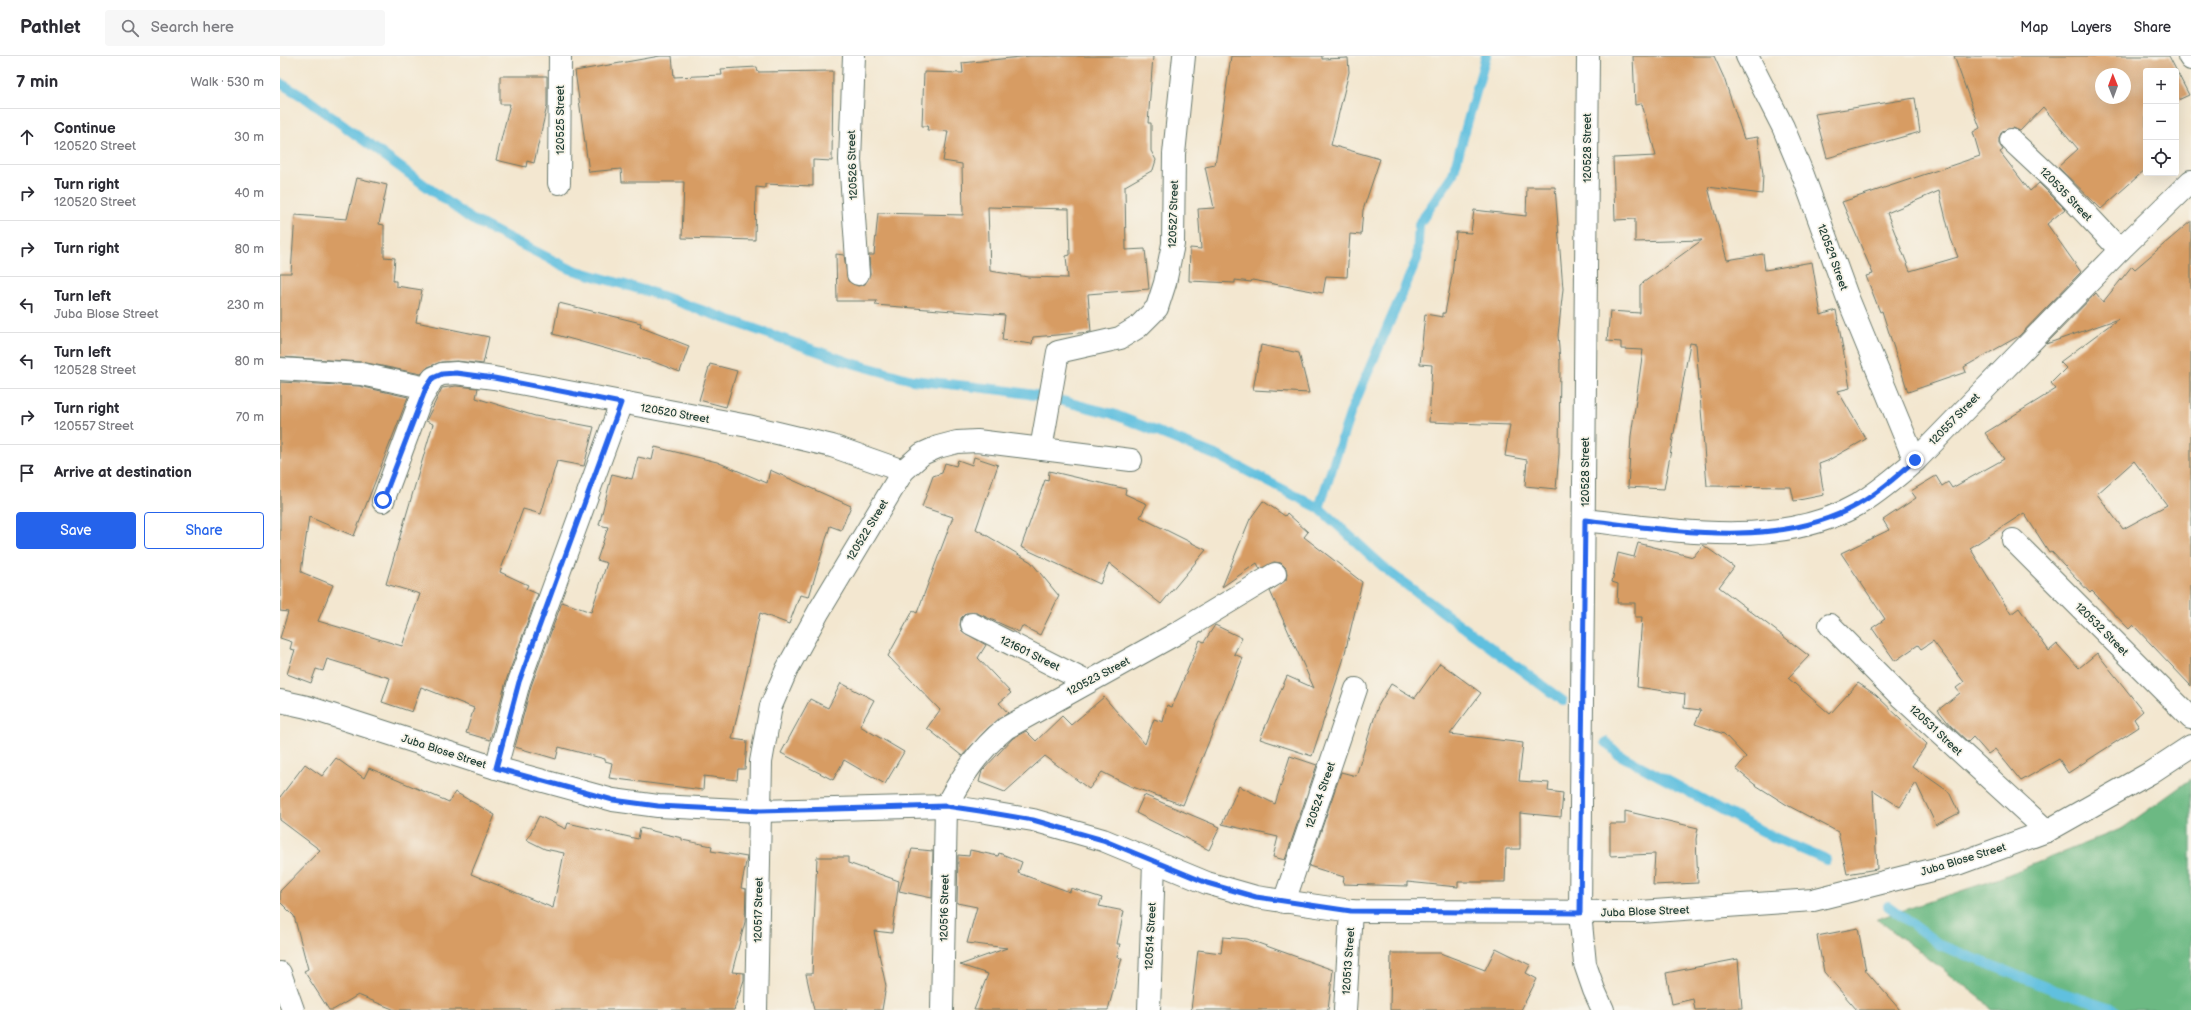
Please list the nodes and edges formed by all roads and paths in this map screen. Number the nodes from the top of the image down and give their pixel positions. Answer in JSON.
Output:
{"nodes":[{"id":1,"x":560,"y":56,"type":"edge"},
{"id":2,"x":854,"y":56,"type":"edge"},
{"id":3,"x":1184,"y":56,"type":"edge"},
{"id":4,"x":1588,"y":56,"type":"edge"},
{"id":5,"x":1747,"y":56,"type":"edge"},
{"id":6,"x":2189,"y":56,"type":"edge"},
{"id":7,"x":2191,"y":59,"type":"edge"},
{"id":8,"x":2011,"y":140,"type":"dead end"},
{"id":9,"x":2191,"y":181,"type":"edge"},
{"id":10,"x":559,"y":183,"type":"dead end"},
{"id":11,"x":2120,"y":250,"type":"junction"},
{"id":12,"x":858,"y":274,"type":"dead end"},
{"id":13,"x":280,"y":369,"type":"edge"},
{"id":14,"x":426,"y":388,"type":"junction"},
{"id":15,"x":621,"y":403,"type":"junction"},
{"id":16,"x":1041,"y":449,"type":"junction"},
{"id":17,"x":1131,"y":460,"type":"dead end"},
{"id":18,"x":1915,"y":460,"type":"junction"},
{"id":19,"x":903,"y":471,"type":"junction"},
{"id":20,"x":383,"y":500,"type":"dead end"},
{"id":21,"x":1585,"y":520,"type":"junction"},
{"id":22,"x":2013,"y":540,"type":"dead end"},
{"id":23,"x":1275,"y":574,"type":"dead end"},
{"id":24,"x":972,"y":624,"type":"dead end"},
{"id":25,"x":1830,"y":625,"type":"dead end"},
{"id":26,"x":1087,"y":682,"type":"junction"},
{"id":27,"x":1356,"y":689,"type":"dead end"},
{"id":28,"x":280,"y":701,"type":"edge"},
{"id":29,"x":2191,"y":718,"type":"edge"},
{"id":30,"x":2191,"y":746,"type":"edge"},
{"id":31,"x":496,"y":768,"type":"junction"},
{"id":32,"x":946,"y":806,"type":"junction"},
{"id":33,"x":760,"y":811,"type":"junction"},
{"id":34,"x":2047,"y":831,"type":"junction"},
{"id":35,"x":1154,"y":862,"type":"junction"},
{"id":36,"x":1284,"y":902,"type":"junction"},
{"id":37,"x":1351,"y":911,"type":"junction"},
{"id":38,"x":1580,"y":913,"type":"junction"},
{"id":39,"x":280,"y":973,"type":"edge"},
{"id":40,"x":293,"y":1010,"type":"edge"},
{"id":41,"x":756,"y":1010,"type":"edge"},
{"id":42,"x":942,"y":1010,"type":"edge"},
{"id":43,"x":1148,"y":1010,"type":"edge"},
{"id":44,"x":1345,"y":1010,"type":"edge"},
{"id":45,"x":1603,"y":1010,"type":"edge"}],
"edges":[{"from":1,"to":10,"type":"street","name":"120525 Street"},
{"from":2,"to":12,"type":"street","name":"120526 Street"},
{"from":3,"to":16,"type":"street","name":"120527 Street"},
{"from":4,"to":21,"type":"street","name":"120528 Street"},
{"from":5,"to":18,"type":"street","name":"120529 Street"},
{"from":6,"to":7,"type":"street"},
{"from":8,"to":11,"type":"street","name":"120535 Street"},
{"from":9,"to":11,"type":"street","name":"120557 Street"},
{"from":11,"to":18,"type":"street","name":"120557 Street"},
{"from":13,"to":14,"type":"street"},
{"from":14,"to":15,"type":"street","name":"120520 Street"},
{"from":14,"to":20,"type":"street","name":"120520 Street"},
{"from":15,"to":19,"type":"street","name":"120520 Street"},
{"from":15,"to":31,"type":"street"},
{"from":16,"to":17,"type":"street","name":"120522 Street"},
{"from":16,"to":19,"type":"street","name":"120522 Street"},
{"from":18,"to":21,"type":"street","name":"120557 Street"},
{"from":19,"to":33,"type":"street","name":"120522 Street"},
{"from":21,"to":38,"type":"street","name":"120528 Street"},
{"from":22,"to":29,"type":"street","name":"120532 Street"},
{"from":23,"to":26,"type":"street","name":"120523 Street"},
{"from":24,"to":26,"type":"street","name":"121601 Street"},
{"from":25,"to":34,"type":"street","name":"120531 Street"},
{"from":26,"to":32,"type":"street","name":"120523 Street"},
{"from":27,"to":36,"type":"street","name":"120524 Street"},
{"from":28,"to":31,"type":"street","name":"Juba Blose Street"},
{"from":30,"to":34,"type":"street","name":"Juba Blose Street"},
{"from":31,"to":33,"type":"street","name":"Juba Blose Street"},
{"from":32,"to":33,"type":"street","name":"Juba Blose Street"},
{"from":32,"to":35,"type":"street","name":"Juba Blose Street"},
{"from":32,"to":42,"type":"street","name":"120516 Street"},
{"from":33,"to":41,"type":"street","name":"120517 Street"},
{"from":34,"to":38,"type":"street","name":"Juba Blose Street"},
{"from":35,"to":36,"type":"street","name":"Juba Blose Street"},
{"from":35,"to":43,"type":"street","name":"120514 Street"},
{"from":36,"to":37,"type":"street","name":"Juba Blose Street"},
{"from":37,"to":38,"type":"street","name":"Juba Blose Street"},
{"from":37,"to":44,"type":"street","name":"120513 Street"},
{"from":38,"to":45,"type":"street","name":"120528 Street"},
{"from":39,"to":40,"type":"street"}]}
